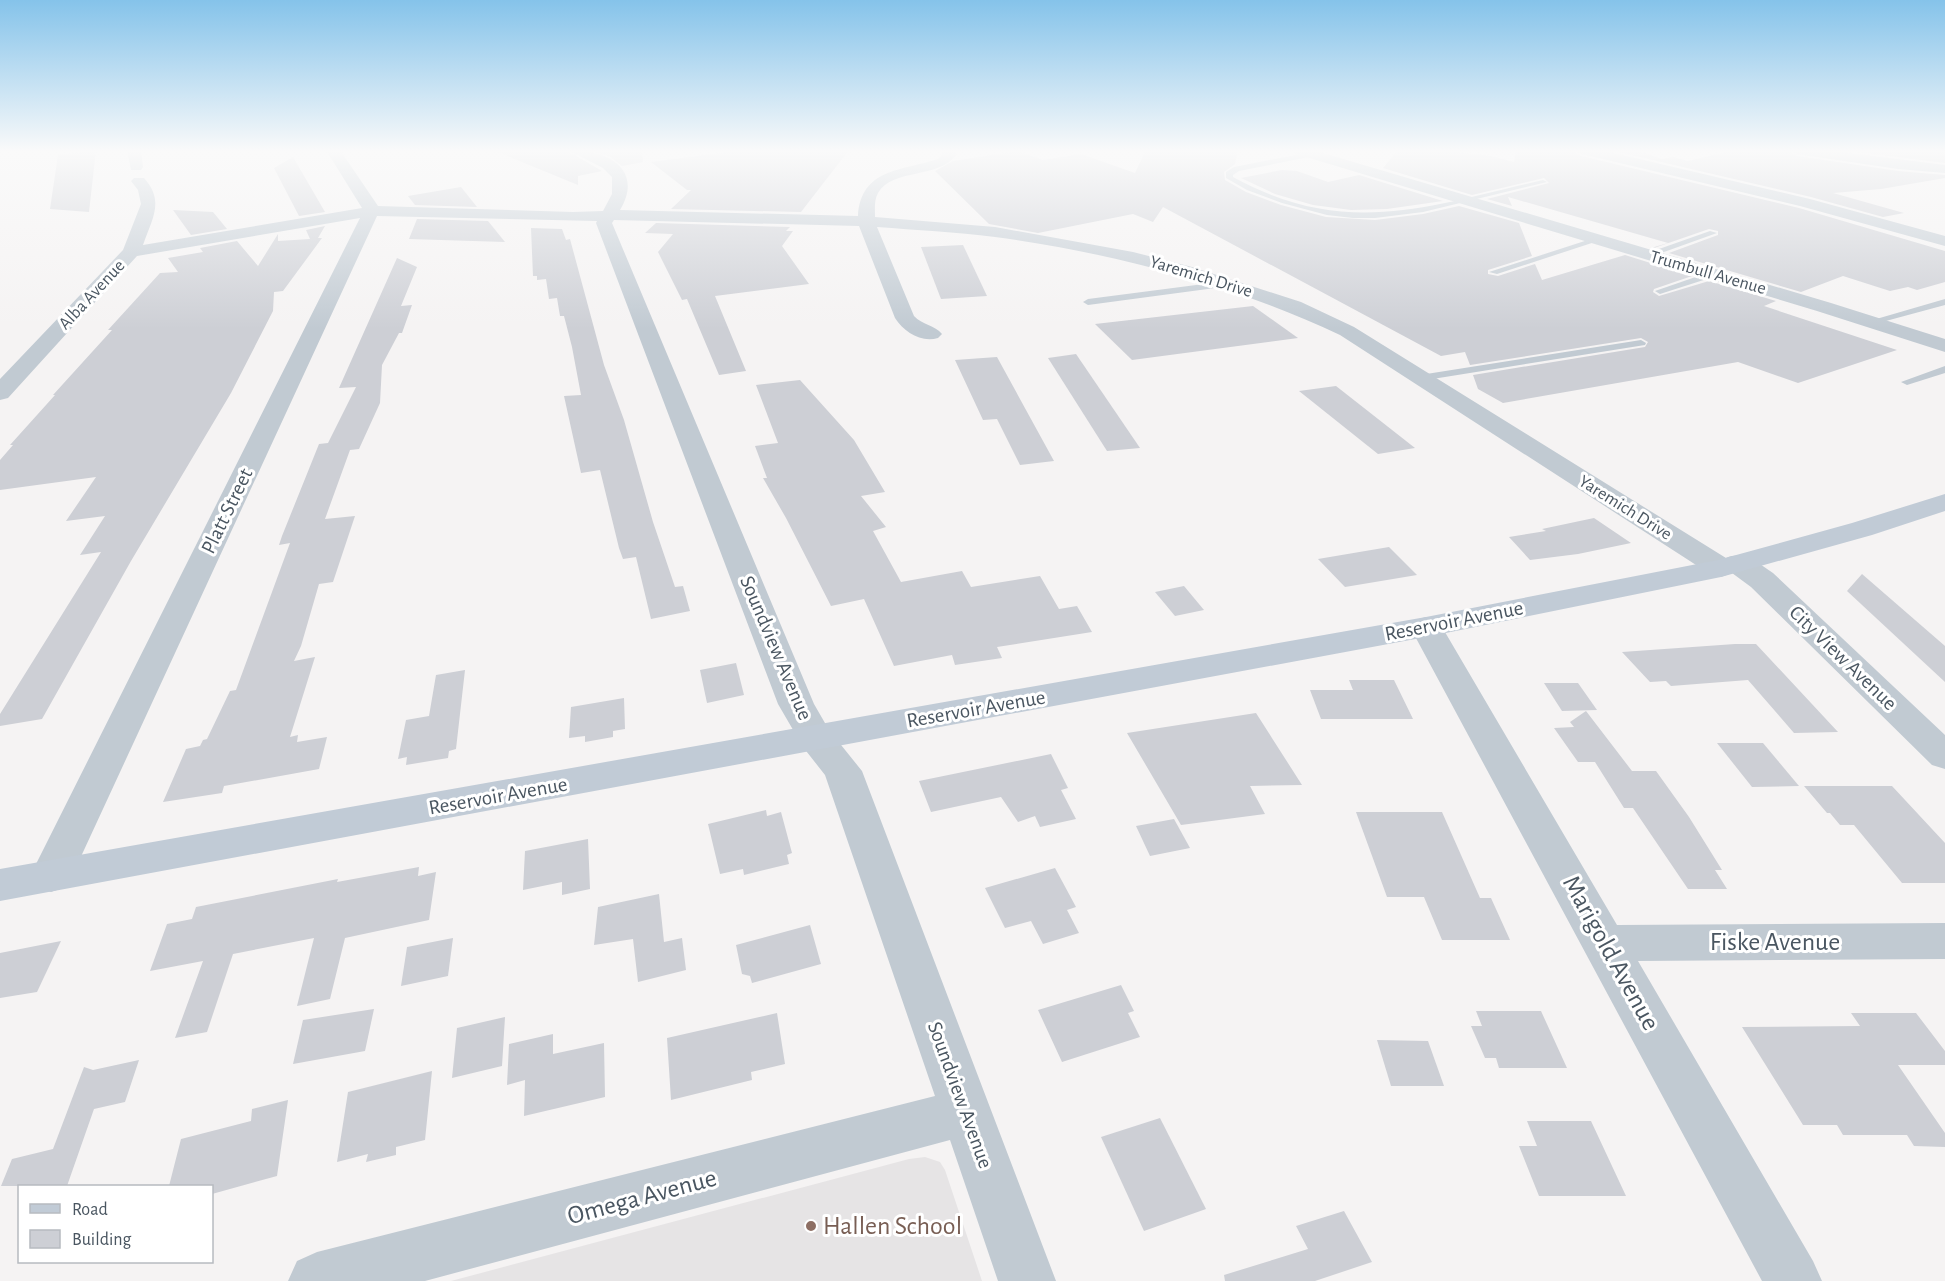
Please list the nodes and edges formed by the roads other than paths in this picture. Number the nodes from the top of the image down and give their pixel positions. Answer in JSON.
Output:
{"nodes":[{"id":1,"x":147,"y":210,"type":"edge"},
{"id":2,"x":611,"y":210,"type":"edge"},
{"id":3,"x":867,"y":210,"type":"edge"},
{"id":4,"x":1316,"y":210,"type":"edge"},
{"id":5,"x":1415,"y":210,"type":"edge"},
{"id":6,"x":1496,"y":210,"type":"edge"},
{"id":7,"x":1832,"y":210,"type":"edge"},
{"id":8,"x":371,"y":212,"type":"junction"},
{"id":9,"x":608,"y":216,"type":"junction"},
{"id":10,"x":866,"y":221,"type":"junction"},
{"id":11,"x":1713,"y":233,"type":"dead end"},
{"id":12,"x":1597,"y":240,"type":"junction"},
{"id":13,"x":1945,"y":241,"type":"edge"},
{"id":14,"x":131,"y":252,"type":"junction"},
{"id":15,"x":1647,"y":255,"type":"junction"},
{"id":16,"x":1494,"y":272,"type":"dead end"},
{"id":17,"x":1713,"y":274,"type":"junction"},
{"id":18,"x":1227,"y":284,"type":"junction"},
{"id":19,"x":1660,"y":291,"type":"dead end"},
{"id":20,"x":1088,"y":302,"type":"dead end"},
{"id":21,"x":1945,"y":302,"type":"edge"},
{"id":22,"x":1871,"y":322,"type":"junction"},
{"id":23,"x":931,"y":334,"type":"dead end"},
{"id":24,"x":1641,"y":343,"type":"dead end"},
{"id":25,"x":1945,"y":346,"type":"edge"},
{"id":26,"x":1945,"y":369,"type":"edge"},
{"id":27,"x":1420,"y":378,"type":"junction"},
{"id":28,"x":1907,"y":382,"type":"dead end"},
{"id":29,"x":0,"y":393,"type":"edge"},
{"id":30,"x":1945,"y":502,"type":"edge"},
{"id":31,"x":1729,"y":566,"type":"junction"},
{"id":32,"x":1426,"y":627,"type":"junction"},
{"id":33,"x":816,"y":738,"type":"junction"},
{"id":34,"x":1945,"y":756,"type":"edge"},
{"id":35,"x":51,"y":876,"type":"junction"},
{"id":36,"x":0,"y":885,"type":"edge"},
{"id":37,"x":1945,"y":941,"type":"edge"},
{"id":38,"x":1605,"y":944,"type":"junction"},
{"id":39,"x":966,"y":1112,"type":"junction"},
{"id":40,"x":317,"y":1281,"type":"edge"},
{"id":41,"x":1027,"y":1281,"type":"edge"},
{"id":42,"x":1793,"y":1281,"type":"edge"}],
"edges":[{"from":1,"to":14,"type":"street","name":"Alba Avenue"},
{"from":2,"to":9,"type":"street"},
{"from":3,"to":10,"type":"street"},
{"from":4,"to":5,"type":"lane"},
{"from":6,"to":12,"type":"street","name":"Trumbull Avenue"},
{"from":7,"to":13,"type":"street"},
{"from":8,"to":9,"type":"street","name":"Yaremich Drive"},
{"from":8,"to":14,"type":"street","name":"Yaremich Drive"},
{"from":8,"to":35,"type":"street","name":"Platt Street"},
{"from":9,"to":10,"type":"street","name":"Yaremich Drive"},
{"from":9,"to":33,"type":"street","name":"Soundview Avenue"},
{"from":10,"to":18,"type":"street","name":"Yaremich Drive"},
{"from":10,"to":23,"type":"street"},
{"from":11,"to":15,"type":"lane"},
{"from":12,"to":15,"type":"street","name":"Trumbull Avenue"},
{"from":12,"to":16,"type":"lane"},
{"from":14,"to":29,"type":"street","name":"Alba Avenue"},
{"from":15,"to":17,"type":"street","name":"Trumbull Avenue"},
{"from":17,"to":19,"type":"lane"},
{"from":17,"to":22,"type":"street","name":"Trumbull Avenue"},
{"from":18,"to":20,"type":"lane"},
{"from":18,"to":27,"type":"street","name":"Yaremich Drive"},
{"from":21,"to":22,"type":"lane"},
{"from":22,"to":25,"type":"street","name":"Trumbull Avenue"},
{"from":24,"to":27,"type":"lane"},
{"from":26,"to":28,"type":"lane"},
{"from":27,"to":31,"type":"street","name":"Yaremich Drive"},
{"from":30,"to":31,"type":"main road","name":"Reservoir Avenue"},
{"from":31,"to":32,"type":"main road","name":"Reservoir Avenue"},
{"from":31,"to":34,"type":"street","name":"City View Avenue"},
{"from":32,"to":33,"type":"main road","name":"Reservoir Avenue"},
{"from":32,"to":38,"type":"street","name":"Marigold Avenue"},
{"from":33,"to":35,"type":"main road","name":"Reservoir Avenue"},
{"from":33,"to":39,"type":"street","name":"Soundview Avenue"},
{"from":35,"to":36,"type":"main road","name":"Reservoir Avenue"},
{"from":37,"to":38,"type":"street","name":"Fiske Avenue"},
{"from":38,"to":42,"type":"street","name":"Marigold Avenue"},
{"from":39,"to":40,"type":"street","name":"Omega Avenue"},
{"from":39,"to":41,"type":"street","name":"Soundview Avenue"}]}
